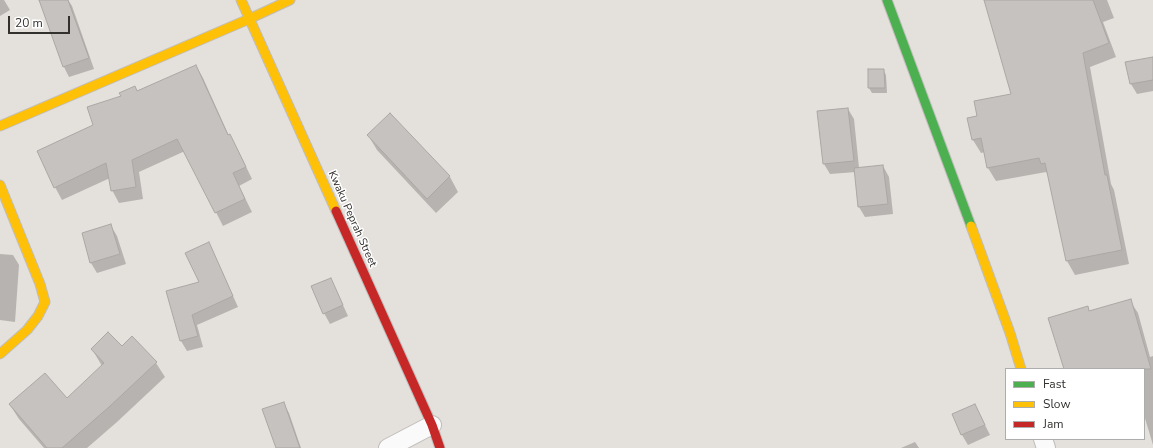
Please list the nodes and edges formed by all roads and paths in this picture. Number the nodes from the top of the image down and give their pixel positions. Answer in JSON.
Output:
{"nodes":[{"id":1,"x":241,"y":0,"type":"edge"},
{"id":2,"x":290,"y":0,"type":"edge"},
{"id":3,"x":887,"y":0,"type":"edge"},
{"id":4,"x":249,"y":19,"type":"junction"},
{"id":5,"x":0,"y":126,"type":"edge"},
{"id":6,"x":0,"y":185,"type":"edge"},
{"id":7,"x":0,"y":354,"type":"edge"},
{"id":8,"x":1021,"y":368,"type":"edge"},
{"id":9,"x":432,"y":425,"type":"junction"},
{"id":10,"x":388,"y":448,"type":"edge"},
{"id":11,"x":440,"y":448,"type":"edge"}],
"edges":[{"from":1,"to":4,"type":"street","name":"Kwaku Peprah Street"},
{"from":2,"to":4,"type":"street"},
{"from":3,"to":8,"type":"street"},
{"from":4,"to":5,"type":"street"},
{"from":4,"to":9,"type":"street","name":"Kwaku Peprah Street"},
{"from":6,"to":7,"type":"street"},
{"from":9,"to":10,"type":"street"},
{"from":9,"to":11,"type":"street","name":"Kwaku Peprah Street"}]}
